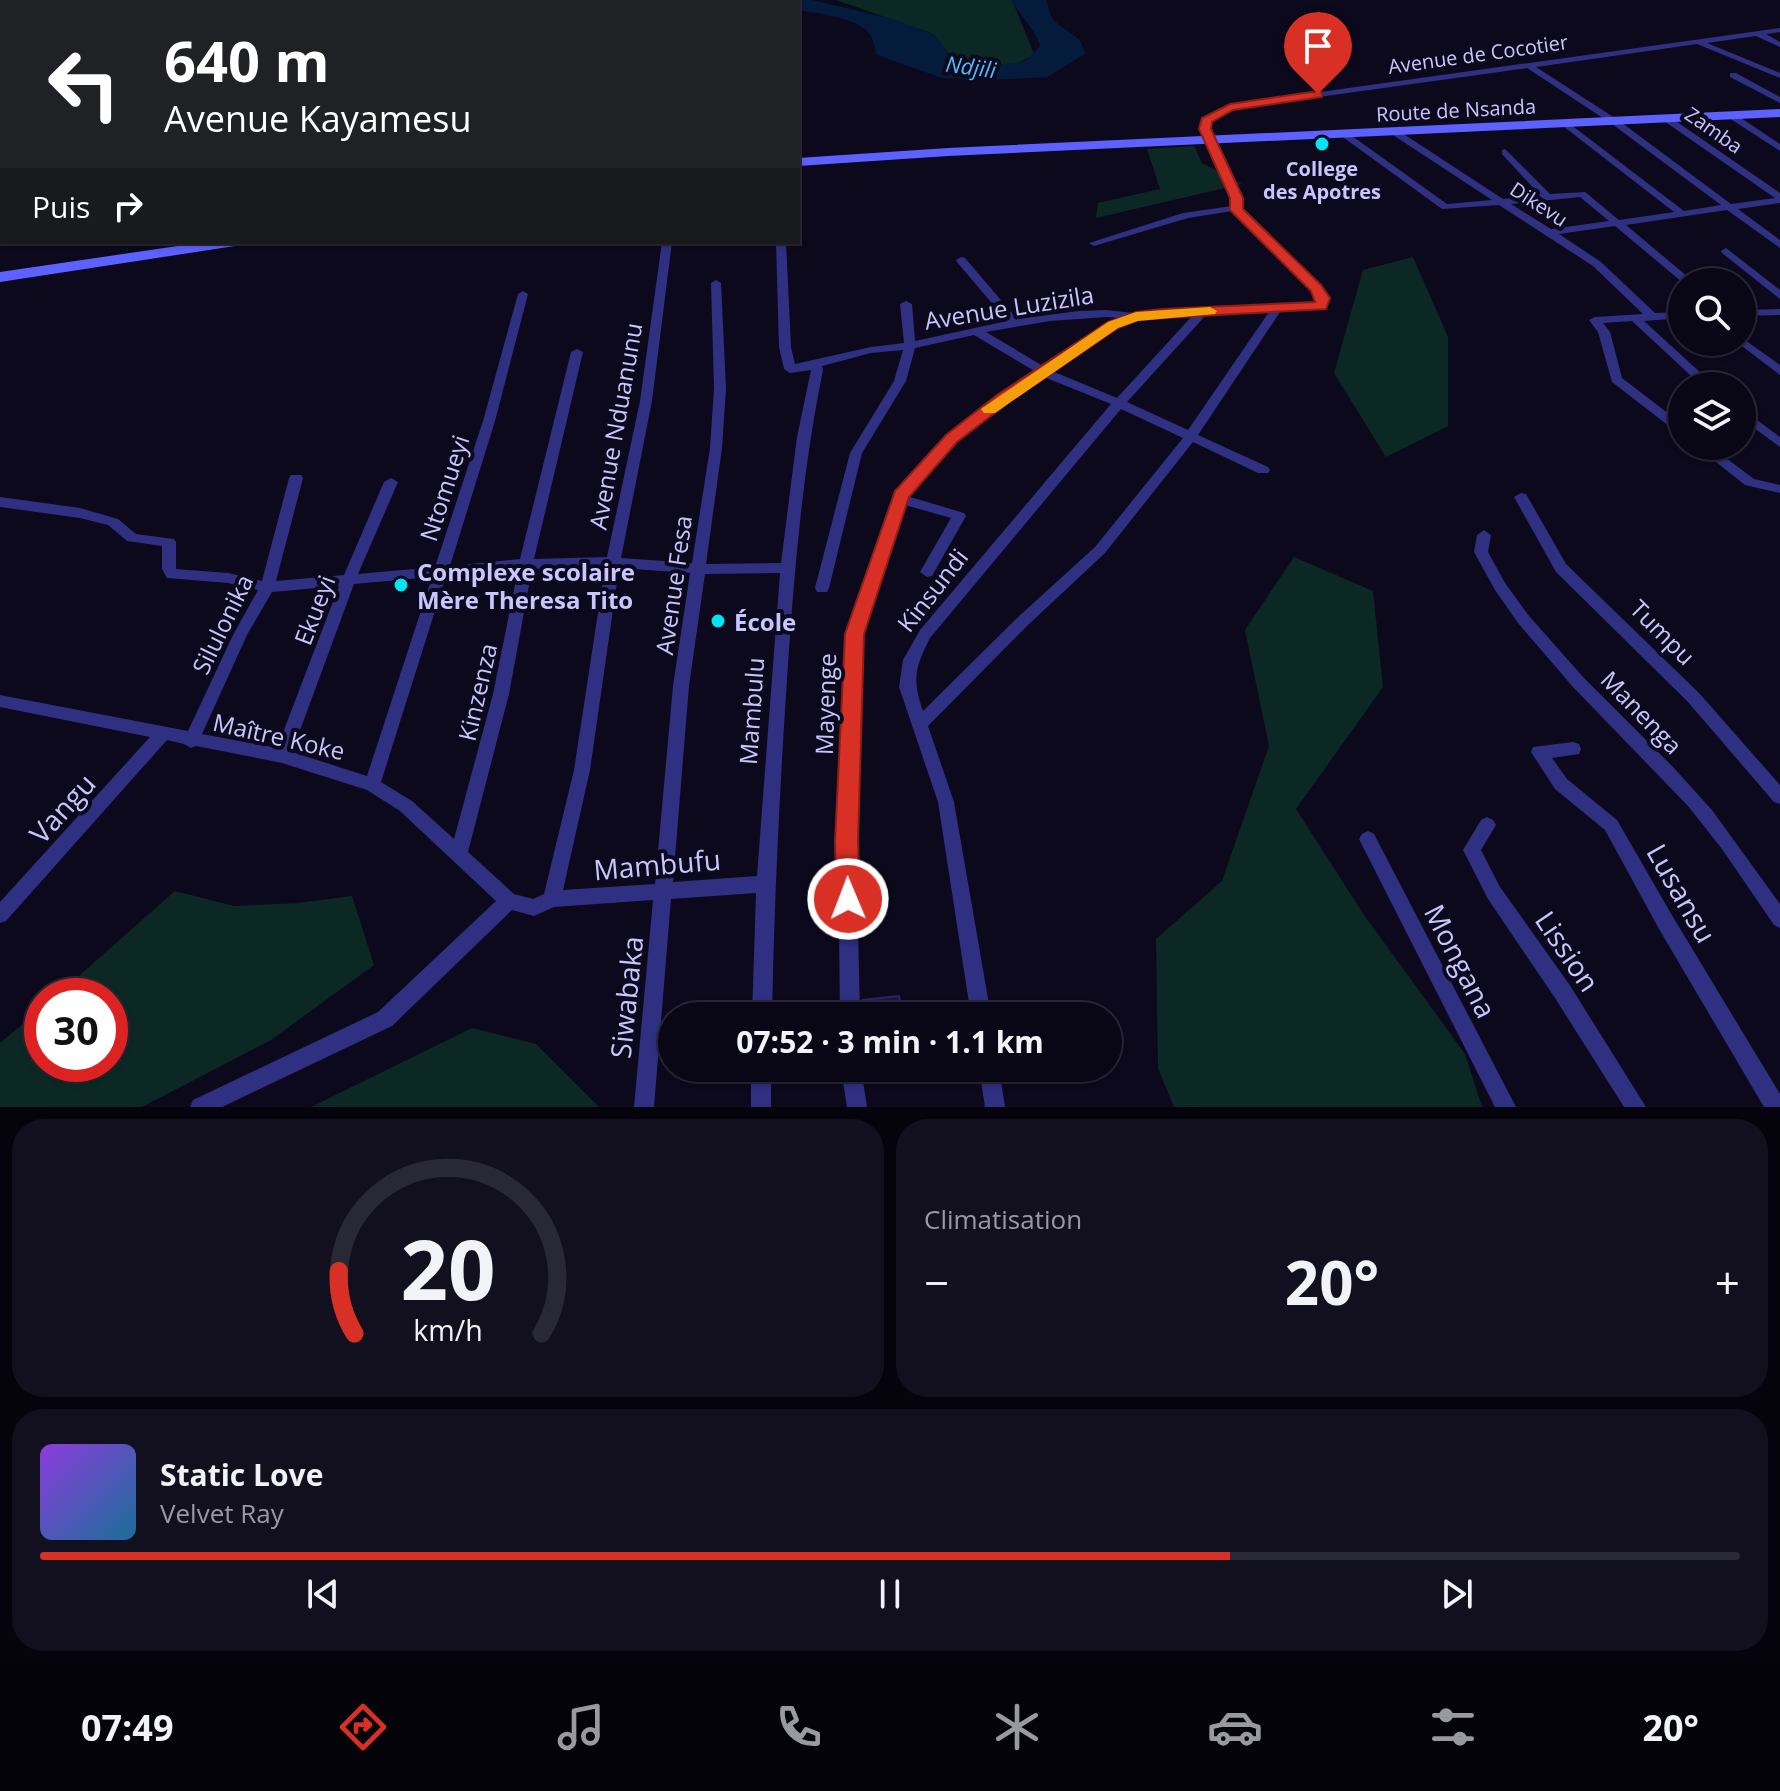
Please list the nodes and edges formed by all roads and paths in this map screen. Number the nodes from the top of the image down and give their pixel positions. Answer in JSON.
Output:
{"nodes":[{"id":1,"x":1780,"y":30,"type":"edge"},
{"id":2,"x":1756,"y":33,"type":"junction"},
{"id":3,"x":1698,"y":42,"type":"junction"},
{"id":4,"x":1778,"y":42,"type":"edge"},
{"id":5,"x":1528,"y":65,"type":"junction"},
{"id":6,"x":1733,"y":75,"type":"dead end"},
{"id":7,"x":1780,"y":76,"type":"edge"},
{"id":8,"x":1780,"y":100,"type":"edge"},
{"id":9,"x":1780,"y":113,"type":"edge"},
{"id":10,"x":1732,"y":116,"type":"junction"},
{"id":11,"x":1667,"y":119,"type":"junction"},
{"id":12,"x":1615,"y":122,"type":"junction"},
{"id":13,"x":1566,"y":124,"type":"junction"},
{"id":14,"x":1396,"y":133,"type":"junction"},
{"id":15,"x":1345,"y":135,"type":"junction"},
{"id":16,"x":1211,"y":140,"type":"junction"},
{"id":17,"x":1780,"y":148,"type":"edge"},
{"id":18,"x":1505,"y":152,"type":"dead end"},
{"id":19,"x":800,"y":162,"type":"edge"},
{"id":20,"x":1547,"y":197,"type":"junction"},
{"id":21,"x":1780,"y":199,"type":"edge"},
{"id":22,"x":1498,"y":201,"type":"junction"},
{"id":23,"x":1728,"y":207,"type":"junction"},
{"id":24,"x":1236,"y":208,"type":"junction"},
{"id":25,"x":1681,"y":213,"type":"junction"},
{"id":26,"x":1618,"y":221,"type":"junction"},
{"id":27,"x":1547,"y":233,"type":"junction"},
{"id":28,"x":1094,"y":243,"type":"dead end"},
{"id":29,"x":222,"y":244,"type":"edge"},
{"id":30,"x":667,"y":244,"type":"edge"},
{"id":31,"x":781,"y":244,"type":"edge"},
{"id":32,"x":1780,"y":245,"type":"edge"},
{"id":33,"x":1726,"y":251,"type":"dead end"},
{"id":34,"x":961,"y":260,"type":"dead end"},
{"id":35,"x":1673,"y":268,"type":"edge"},
{"id":36,"x":0,"y":277,"type":"edge"},
{"id":37,"x":716,"y":283,"type":"dead end"},
{"id":38,"x":523,"y":294,"type":"dead end"},
{"id":39,"x":1780,"y":296,"type":"edge"},
{"id":40,"x":906,"y":304,"type":"dead end"},
{"id":41,"x":1276,"y":310,"type":"junction"},
{"id":42,"x":1202,"y":312,"type":"junction"},
{"id":43,"x":1774,"y":312,"type":"edge"},
{"id":44,"x":1136,"y":316,"type":"junction"},
{"id":45,"x":1668,"y":316,"type":"edge"},
{"id":46,"x":1634,"y":317,"type":"junction"},
{"id":47,"x":1653,"y":317,"type":"junction"},
{"id":48,"x":1780,"y":322,"type":"edge"},
{"id":49,"x":1016,"y":325,"type":"junction"},
{"id":50,"x":977,"y":332,"type":"junction"},
{"id":51,"x":910,"y":346,"type":"junction"},
{"id":52,"x":577,"y":352,"type":"dead end"},
{"id":53,"x":1756,"y":352,"type":"edge"},
{"id":54,"x":815,"y":364,"type":"junction"},
{"id":55,"x":1780,"y":371,"type":"edge"},
{"id":56,"x":1694,"y":372,"type":"edge"},
{"id":57,"x":1046,"y":373,"type":"junction"},
{"id":58,"x":1119,"y":403,"type":"junction"},
{"id":59,"x":1668,"y":419,"type":"edge"},
{"id":60,"x":1756,"y":424,"type":"edge"},
{"id":61,"x":1190,"y":437,"type":"junction"},
{"id":62,"x":1780,"y":443,"type":"edge"},
{"id":63,"x":1721,"y":460,"type":"edge"},
{"id":64,"x":1263,"y":470,"type":"dead end"},
{"id":65,"x":296,"y":478,"type":"dead end"},
{"id":66,"x":391,"y":482,"type":"dead end"},
{"id":67,"x":1780,"y":489,"type":"edge"},
{"id":68,"x":1521,"y":497,"type":"dead end"},
{"id":69,"x":901,"y":499,"type":"junction"},
{"id":70,"x":0,"y":502,"type":"edge"},
{"id":71,"x":1484,"y":535,"type":"dead end"},
{"id":72,"x":613,"y":562,"type":"junction"},
{"id":73,"x":526,"y":564,"type":"junction"},
{"id":74,"x":787,"y":568,"type":"junction"},
{"id":75,"x":698,"y":569,"type":"junction"},
{"id":76,"x":441,"y":570,"type":"junction"},
{"id":77,"x":927,"y":572,"type":"dead end"},
{"id":78,"x":349,"y":579,"type":"junction"},
{"id":79,"x":267,"y":587,"type":"junction"},
{"id":80,"x":822,"y":588,"type":"dead end"},
{"id":81,"x":0,"y":701,"type":"edge"},
{"id":82,"x":921,"y":723,"type":"junction"},
{"id":83,"x":162,"y":735,"type":"junction"},
{"id":84,"x":191,"y":741,"type":"junction"},
{"id":85,"x":1573,"y":749,"type":"dead end"},
{"id":86,"x":282,"y":756,"type":"junction"},
{"id":87,"x":372,"y":785,"type":"junction"},
{"id":88,"x":1780,"y":797,"type":"edge"},
{"id":89,"x":1487,"y":825,"type":"dead end"},
{"id":90,"x":1368,"y":839,"type":"dead end"},
{"id":91,"x":459,"y":854,"type":"junction"},
{"id":92,"x":765,"y":884,"type":"junction"},
{"id":93,"x":665,"y":893,"type":"junction"},
{"id":94,"x":552,"y":899,"type":"junction"},
{"id":95,"x":509,"y":901,"type":"junction"},
{"id":96,"x":0,"y":915,"type":"edge"},
{"id":97,"x":1780,"y":919,"type":"edge"},
{"id":98,"x":762,"y":1002,"type":"edge"},
{"id":99,"x":850,"y":1002,"type":"edge"},
{"id":100,"x":979,"y":1002,"type":"edge"},
{"id":101,"x":761,"y":1082,"type":"edge"},
{"id":102,"x":853,"y":1082,"type":"edge"},
{"id":103,"x":991,"y":1082,"type":"edge"},
{"id":104,"x":200,"y":1107,"type":"edge"},
{"id":105,"x":644,"y":1107,"type":"edge"},
{"id":106,"x":761,"y":1107,"type":"edge"},
{"id":107,"x":857,"y":1107,"type":"edge"},
{"id":108,"x":995,"y":1107,"type":"edge"},
{"id":109,"x":1506,"y":1107,"type":"edge"},
{"id":110,"x":1636,"y":1107,"type":"edge"},
{"id":111,"x":1776,"y":1107,"type":"edge"}],
"edges":[{"from":1,"to":2,"type":"street","name":"Avenue de Cocotier"},
{"from":2,"to":3,"type":"street","name":"Avenue de Cocotier"},
{"from":2,"to":4,"type":"street"},
{"from":3,"to":5,"type":"street","name":"Avenue de Cocotier"},
{"from":3,"to":7,"type":"street"},
{"from":5,"to":12,"type":"street"},
{"from":5,"to":16,"type":"street","name":"Avenue de Cocotier"},
{"from":6,"to":8,"type":"street"},
{"from":9,"to":10,"type":"street","name":"Route de Nsanda"},
{"from":10,"to":11,"type":"street","name":"Route de Nsanda"},
{"from":10,"to":17,"type":"street"},
{"from":11,"to":12,"type":"street","name":"Route de Nsanda"},
{"from":11,"to":21,"type":"street","name":"Zamba"},
{"from":12,"to":13,"type":"street","name":"Route de Nsanda"},
{"from":12,"to":23,"type":"street"},
{"from":13,"to":14,"type":"street","name":"Route de Nsanda"},
{"from":13,"to":25,"type":"street"},
{"from":14,"to":15,"type":"street","name":"Route de Nsanda"},
{"from":14,"to":22,"type":"street","name":"Dikevu"},
{"from":15,"to":16,"type":"street","name":"Route de Nsanda"},
{"from":15,"to":22,"type":"street"},
{"from":16,"to":19,"type":"street","name":"Route de Nsanda"},
{"from":16,"to":24,"type":"street"},
{"from":18,"to":20,"type":"street"},
{"from":20,"to":22,"type":"street"},
{"from":20,"to":26,"type":"street"},
{"from":21,"to":23,"type":"street"},
{"from":22,"to":27,"type":"street","name":"Dikevu"},
{"from":23,"to":25,"type":"street"},
{"from":23,"to":32,"type":"street"},
{"from":24,"to":28,"type":"street"},
{"from":24,"to":41,"type":"street","name":"Mayenge"},
{"from":25,"to":26,"type":"street"},
{"from":26,"to":27,"type":"street"},
{"from":26,"to":35,"type":"street"},
{"from":27,"to":47,"type":"street","name":"Dikevu"},
{"from":29,"to":36,"type":"street"},
{"from":30,"to":72,"type":"street","name":"Avenue Nduanunu"},
{"from":31,"to":54,"type":"street"},
{"from":33,"to":39,"type":"street"},
{"from":34,"to":49,"type":"street"},
{"from":37,"to":75,"type":"street","name":"Avenue Fesa"},
{"from":38,"to":76,"type":"street","name":"Ntomueyi"},
{"from":40,"to":51,"type":"street"},
{"from":41,"to":42,"type":"street","name":"Mayenge"},
{"from":41,"to":61,"type":"street"},
{"from":42,"to":44,"type":"street","name":"Mayenge"},
{"from":42,"to":58,"type":"street","name":"Kinsundi"},
{"from":43,"to":48,"type":"street"},
{"from":44,"to":49,"type":"street","name":"Avenue Luzizila"},
{"from":44,"to":57,"type":"street","name":"Mayenge"},
{"from":45,"to":47,"type":"street"},
{"from":46,"to":47,"type":"street"},
{"from":46,"to":56,"type":"street"},
{"from":46,"to":59,"type":"street"},
{"from":49,"to":50,"type":"street","name":"Avenue Luzizila"},
{"from":50,"to":51,"type":"street","name":"Avenue Luzizila"},
{"from":50,"to":57,"type":"street"},
{"from":51,"to":54,"type":"street"},
{"from":51,"to":80,"type":"street","name":"Avenue Luzizila"},
{"from":52,"to":73,"type":"street","name":"Kinzenza"},
{"from":53,"to":55,"type":"street"},
{"from":54,"to":74,"type":"street","name":"Mambulu"},
{"from":57,"to":58,"type":"street"},
{"from":57,"to":69,"type":"street","name":"Mayenge"},
{"from":58,"to":61,"type":"street"},
{"from":58,"to":82,"type":"street","name":"Kinsundi"},
{"from":60,"to":62,"type":"street"},
{"from":61,"to":64,"type":"street"},
{"from":61,"to":82,"type":"street"},
{"from":63,"to":67,"type":"street"},
{"from":65,"to":79,"type":"street","name":"Silulonika"},
{"from":66,"to":78,"type":"street","name":"Ekueyi"},
{"from":68,"to":88,"type":"street","name":"Tumpu"},
{"from":69,"to":77,"type":"street"},
{"from":69,"to":99,"type":"street","name":"Mayenge"},
{"from":70,"to":79,"type":"street"},
{"from":71,"to":97,"type":"street","name":"Manenga"},
{"from":72,"to":73,"type":"street"},
{"from":72,"to":75,"type":"street"},
{"from":72,"to":94,"type":"street","name":"Avenue Nduanunu"},
{"from":73,"to":76,"type":"street"},
{"from":73,"to":91,"type":"street","name":"Kinzenza"},
{"from":74,"to":75,"type":"street"},
{"from":74,"to":92,"type":"street","name":"Mambulu"},
{"from":75,"to":93,"type":"street","name":"Avenue Fesa"},
{"from":76,"to":78,"type":"street"},
{"from":76,"to":87,"type":"street","name":"Ntomueyi"},
{"from":78,"to":79,"type":"street"},
{"from":78,"to":86,"type":"street","name":"Ekueyi"},
{"from":79,"to":84,"type":"street","name":"Silulonika"},
{"from":81,"to":83,"type":"street","name":"Maître Koke"},
{"from":82,"to":100,"type":"street","name":"Kinsundi"},
{"from":83,"to":84,"type":"street","name":"Maître Koke"},
{"from":83,"to":96,"type":"street","name":"Vangu"},
{"from":84,"to":86,"type":"street","name":"Maître Koke"},
{"from":85,"to":111,"type":"street","name":"Lusansu"},
{"from":86,"to":87,"type":"street","name":"Maître Koke"},
{"from":87,"to":91,"type":"street","name":"Maître Koke"},
{"from":89,"to":110,"type":"street","name":"Lission"},
{"from":90,"to":109,"type":"street","name":"Mongana"},
{"from":91,"to":95,"type":"street","name":"Maître Koke"},
{"from":92,"to":93,"type":"street","name":"Mambufu"},
{"from":92,"to":98,"type":"street","name":"Mambulu"},
{"from":93,"to":94,"type":"street","name":"Mambufu"},
{"from":93,"to":105,"type":"street","name":"Siwabaka"},
{"from":94,"to":95,"type":"street"},
{"from":95,"to":104,"type":"street"},
{"from":101,"to":106,"type":"street"},
{"from":102,"to":107,"type":"street"},
{"from":103,"to":108,"type":"street"}]}
